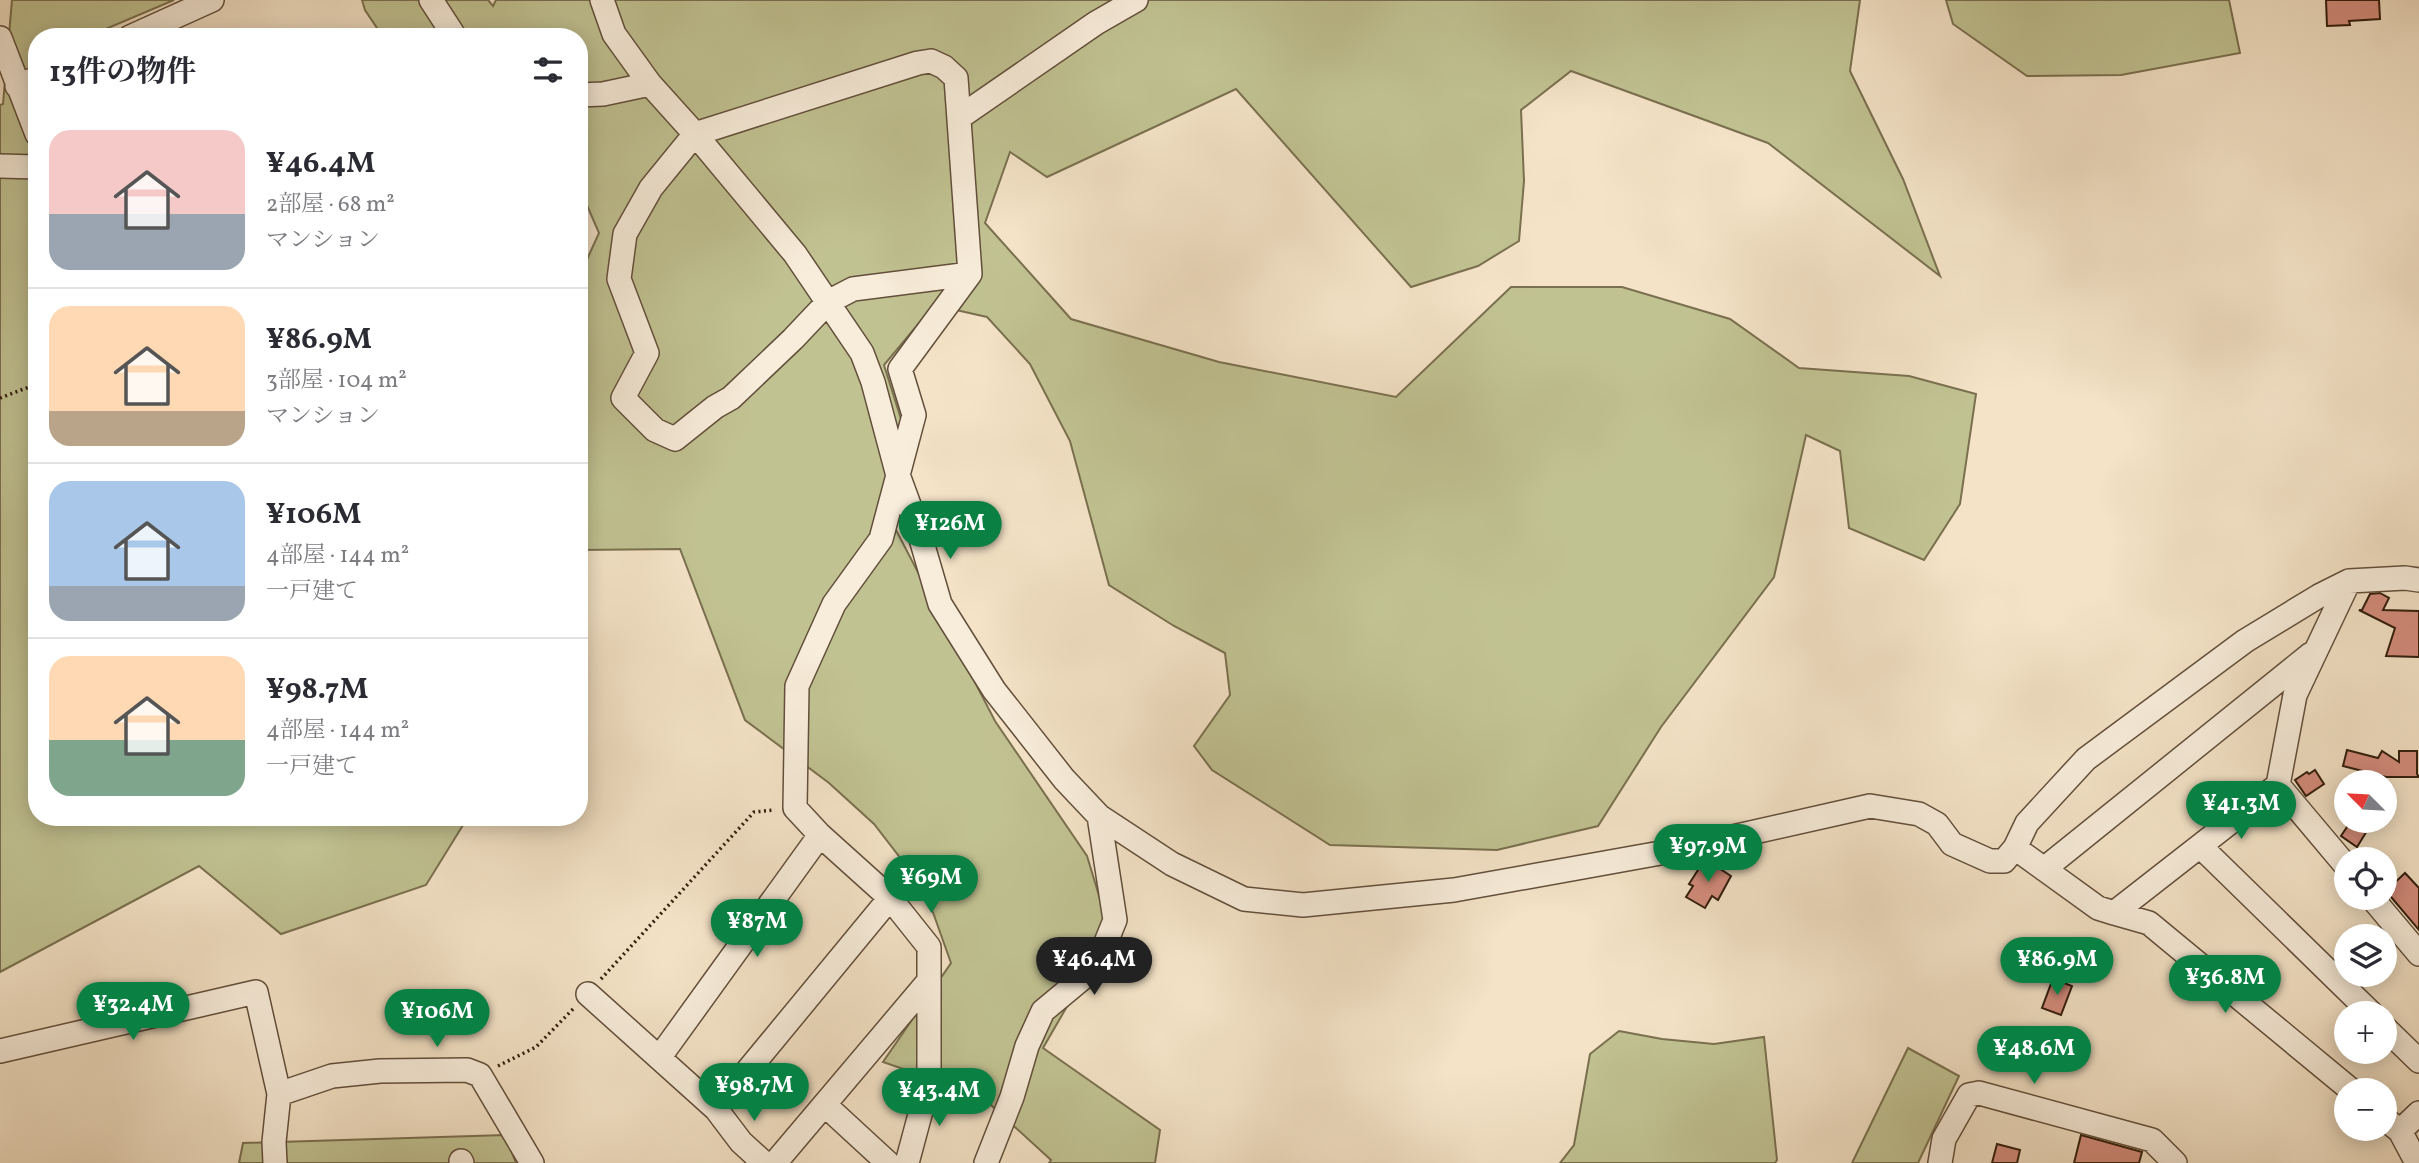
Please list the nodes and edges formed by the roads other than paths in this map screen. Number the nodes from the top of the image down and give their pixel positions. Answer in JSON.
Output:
{"nodes":[{"id":1,"x":212,"y":0,"type":"edge"},
{"id":2,"x":431,"y":0,"type":"edge"},
{"id":3,"x":602,"y":0,"type":"edge"},
{"id":4,"x":1136,"y":0,"type":"edge"},
{"id":5,"x":150,"y":28,"type":"edge"},
{"id":6,"x":449,"y":28,"type":"edge"},
{"id":7,"x":0,"y":38,"type":"edge"},
{"id":8,"x":27,"y":82,"type":"edge"},
{"id":9,"x":650,"y":84,"type":"junction"},
{"id":10,"x":588,"y":95,"type":"edge"},
{"id":11,"x":960,"y":117,"type":"junction"},
{"id":12,"x":695,"y":134,"type":"junction"},
{"id":13,"x":0,"y":166,"type":"edge"},
{"id":14,"x":28,"y":167,"type":"edge"},
{"id":15,"x":970,"y":274,"type":"junction"},
{"id":16,"x":828,"y":302,"type":"junction"},
{"id":17,"x":897,"y":472,"type":"junction"},
{"id":18,"x":2419,"y":580,"type":"edge"},
{"id":19,"x":2349,"y":581,"type":"junction"},
{"id":20,"x":2317,"y":650,"type":"junction"},
{"id":21,"x":2278,"y":785,"type":"junction"},
{"id":22,"x":1099,"y":816,"type":"junction"},
{"id":23,"x":820,"y":835,"type":"junction"},
{"id":24,"x":2200,"y":846,"type":"junction"},
{"id":25,"x":2015,"y":848,"type":"junction"},
{"id":26,"x":2334,"y":852,"type":"edge"},
{"id":27,"x":2044,"y":869,"type":"junction"},
{"id":28,"x":890,"y":898,"type":"junction"},
{"id":29,"x":2382,"y":910,"type":"edge"},
{"id":30,"x":2114,"y":913,"type":"junction"},
{"id":31,"x":2419,"y":954,"type":"edge"},
{"id":32,"x":928,"y":982,"type":"junction"},
{"id":33,"x":587,"y":994,"type":"road end"},
{"id":34,"x":2359,"y":1001,"type":"edge"},
{"id":35,"x":2397,"y":1040,"type":"edge"},
{"id":36,"x":0,"y":1051,"type":"edge"},
{"id":37,"x":659,"y":1058,"type":"junction"},
{"id":38,"x":2419,"y":1061,"type":"edge"},
{"id":39,"x":2336,"y":1078,"type":"edge"},
{"id":40,"x":279,"y":1094,"type":"junction"},
{"id":41,"x":825,"y":1105,"type":"junction"},
{"id":42,"x":716,"y":1109,"type":"junction"},
{"id":43,"x":2419,"y":1113,"type":"edge"},
{"id":44,"x":2397,"y":1123,"type":"edge"},
{"id":45,"x":2397,"y":1131,"type":"edge"},
{"id":46,"x":275,"y":1163,"type":"edge"},
{"id":47,"x":532,"y":1163,"type":"edge"},
{"id":48,"x":765,"y":1163,"type":"edge"},
{"id":49,"x":775,"y":1163,"type":"edge"},
{"id":50,"x":888,"y":1163,"type":"edge"},
{"id":51,"x":907,"y":1163,"type":"edge"},
{"id":52,"x":986,"y":1163,"type":"edge"},
{"id":53,"x":1940,"y":1163,"type":"edge"},
{"id":54,"x":2175,"y":1163,"type":"edge"},
{"id":55,"x":2417,"y":1163,"type":"edge"}],
"edges":[{"from":1,"to":5,"type":"street"},
{"from":2,"to":6,"type":"street"},
{"from":3,"to":9,"type":"street"},
{"from":4,"to":11,"type":"street"},
{"from":7,"to":8,"type":"street"},
{"from":9,"to":10,"type":"street"},
{"from":9,"to":12,"type":"street"},
{"from":11,"to":12,"type":"street"},
{"from":11,"to":15,"type":"street"},
{"from":12,"to":16,"type":"street"},
{"from":12,"to":16,"type":"street"},
{"from":13,"to":14,"type":"street"},
{"from":15,"to":16,"type":"street"},
{"from":15,"to":17,"type":"street"},
{"from":16,"to":17,"type":"street"},
{"from":17,"to":22,"type":"street"},
{"from":17,"to":23,"type":"street"},
{"from":18,"to":19,"type":"street"},
{"from":19,"to":20,"type":"street"},
{"from":19,"to":25,"type":"street"},
{"from":20,"to":21,"type":"street"},
{"from":20,"to":27,"type":"street"},
{"from":21,"to":24,"type":"street"},
{"from":21,"to":26,"type":"street"},
{"from":22,"to":25,"type":"street"},
{"from":22,"to":52,"type":"street"},
{"from":23,"to":28,"type":"street"},
{"from":23,"to":37,"type":"street"},
{"from":24,"to":30,"type":"street"},
{"from":24,"to":34,"type":"street"},
{"from":25,"to":27,"type":"street"},
{"from":27,"to":30,"type":"street"},
{"from":28,"to":32,"type":"street"},
{"from":28,"to":42,"type":"street"},
{"from":29,"to":31,"type":"street"},
{"from":30,"to":39,"type":"street"},
{"from":32,"to":41,"type":"street"},
{"from":32,"to":51,"type":"street"},
{"from":33,"to":37,"type":"street"},
{"from":35,"to":38,"type":"street"},
{"from":36,"to":40,"type":"street"},
{"from":37,"to":42,"type":"street"},
{"from":40,"to":46,"type":"street"},
{"from":40,"to":47,"type":"street"},
{"from":41,"to":49,"type":"street"},
{"from":41,"to":50,"type":"street"},
{"from":42,"to":48,"type":"street"},
{"from":43,"to":44,"type":"street"},
{"from":45,"to":55,"type":"street"},
{"from":53,"to":54,"type":"street"}]}
